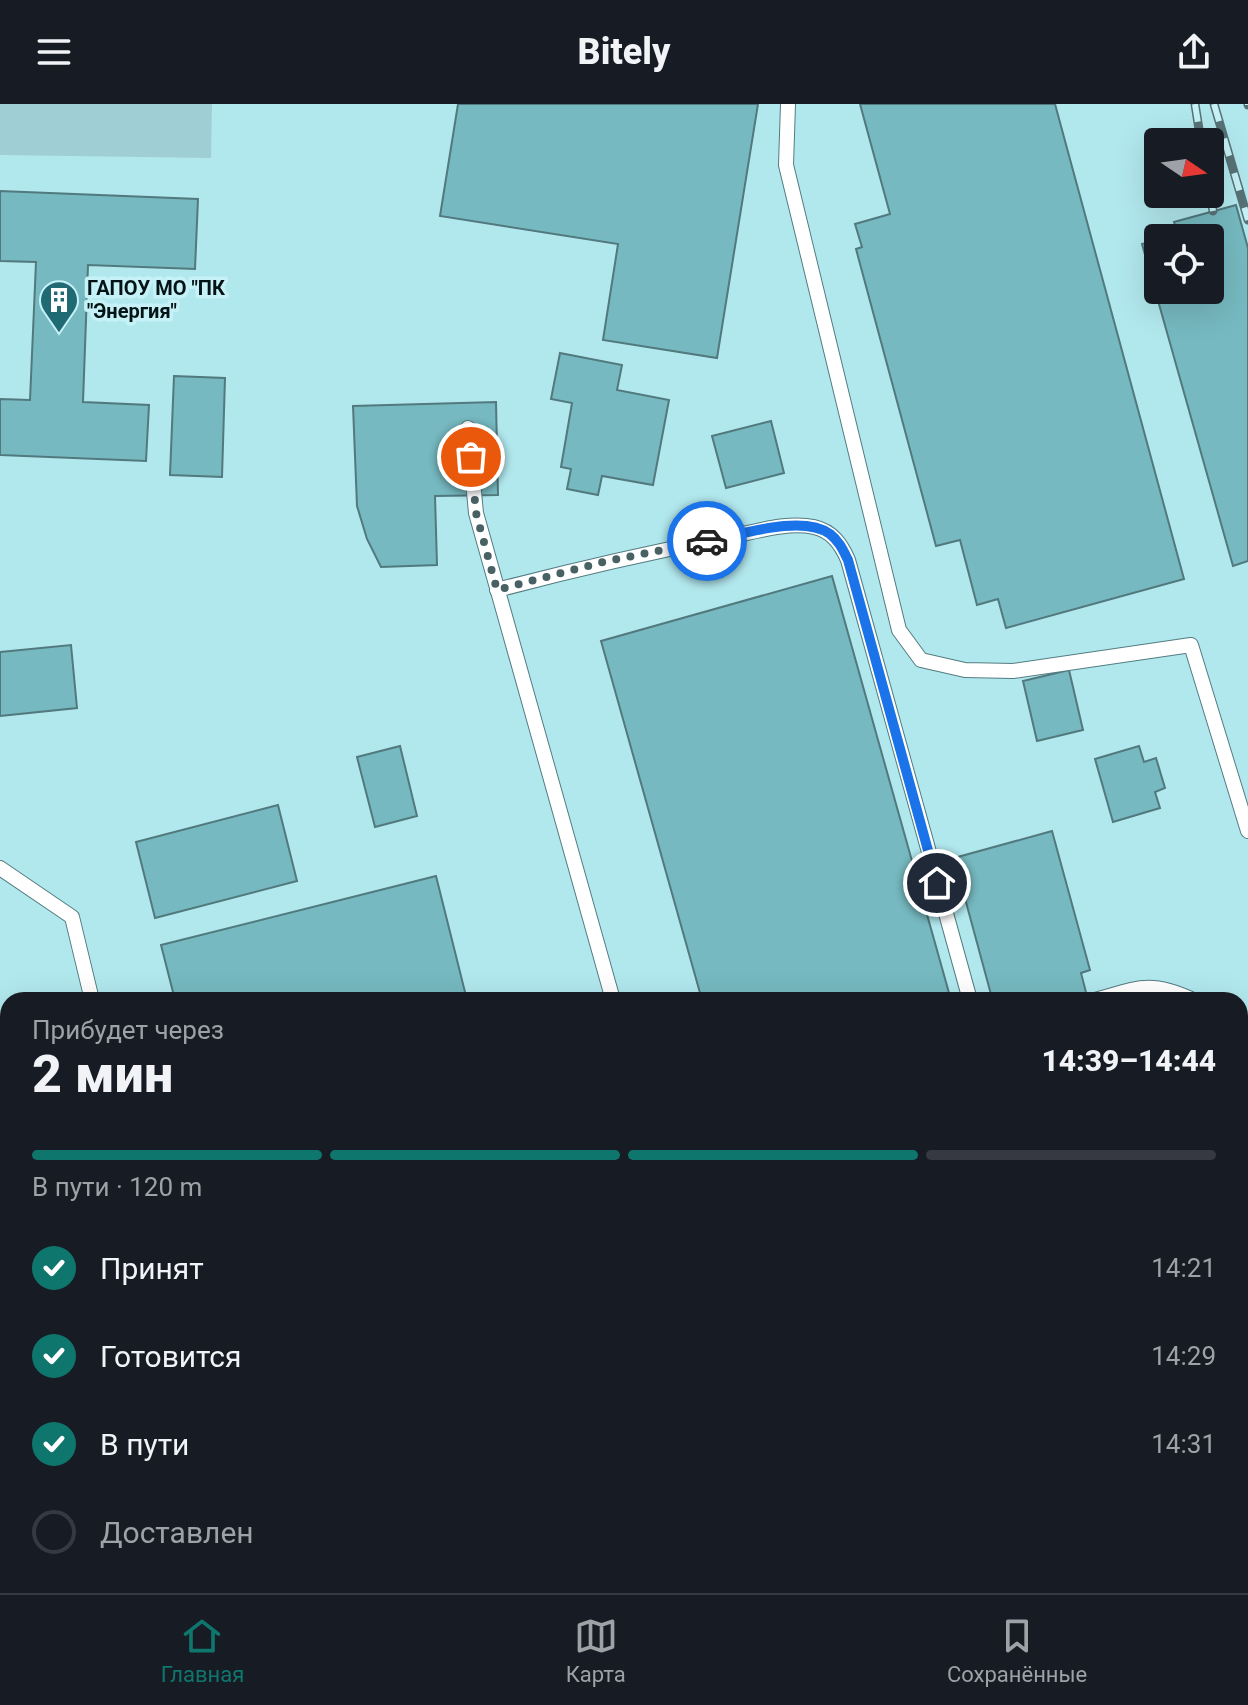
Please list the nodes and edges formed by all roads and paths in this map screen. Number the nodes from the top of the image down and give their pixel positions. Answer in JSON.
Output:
{"nodes":[{"id":1,"x":788,"y":104,"type":"edge"},
{"id":2,"x":468,"y":428,"type":"dead end"},
{"id":3,"x":497,"y":590,"type":"junction"},
{"id":4,"x":1248,"y":831,"type":"edge"},
{"id":5,"x":0,"y":868,"type":"edge"},
{"id":6,"x":90,"y":992,"type":"edge"},
{"id":7,"x":611,"y":992,"type":"edge"},
{"id":8,"x":968,"y":992,"type":"edge"},
{"id":9,"x":1127,"y":992,"type":"edge"},
{"id":10,"x":1175,"y":992,"type":"edge"}],
"edges":[{"from":1,"to":4,"type":"lane"},
{"from":2,"to":3,"type":"lane"},
{"from":3,"to":7,"type":"lane"},
{"from":3,"to":8,"type":"lane"},
{"from":5,"to":6,"type":"lane"},
{"from":9,"to":10,"type":"lane"}]}
